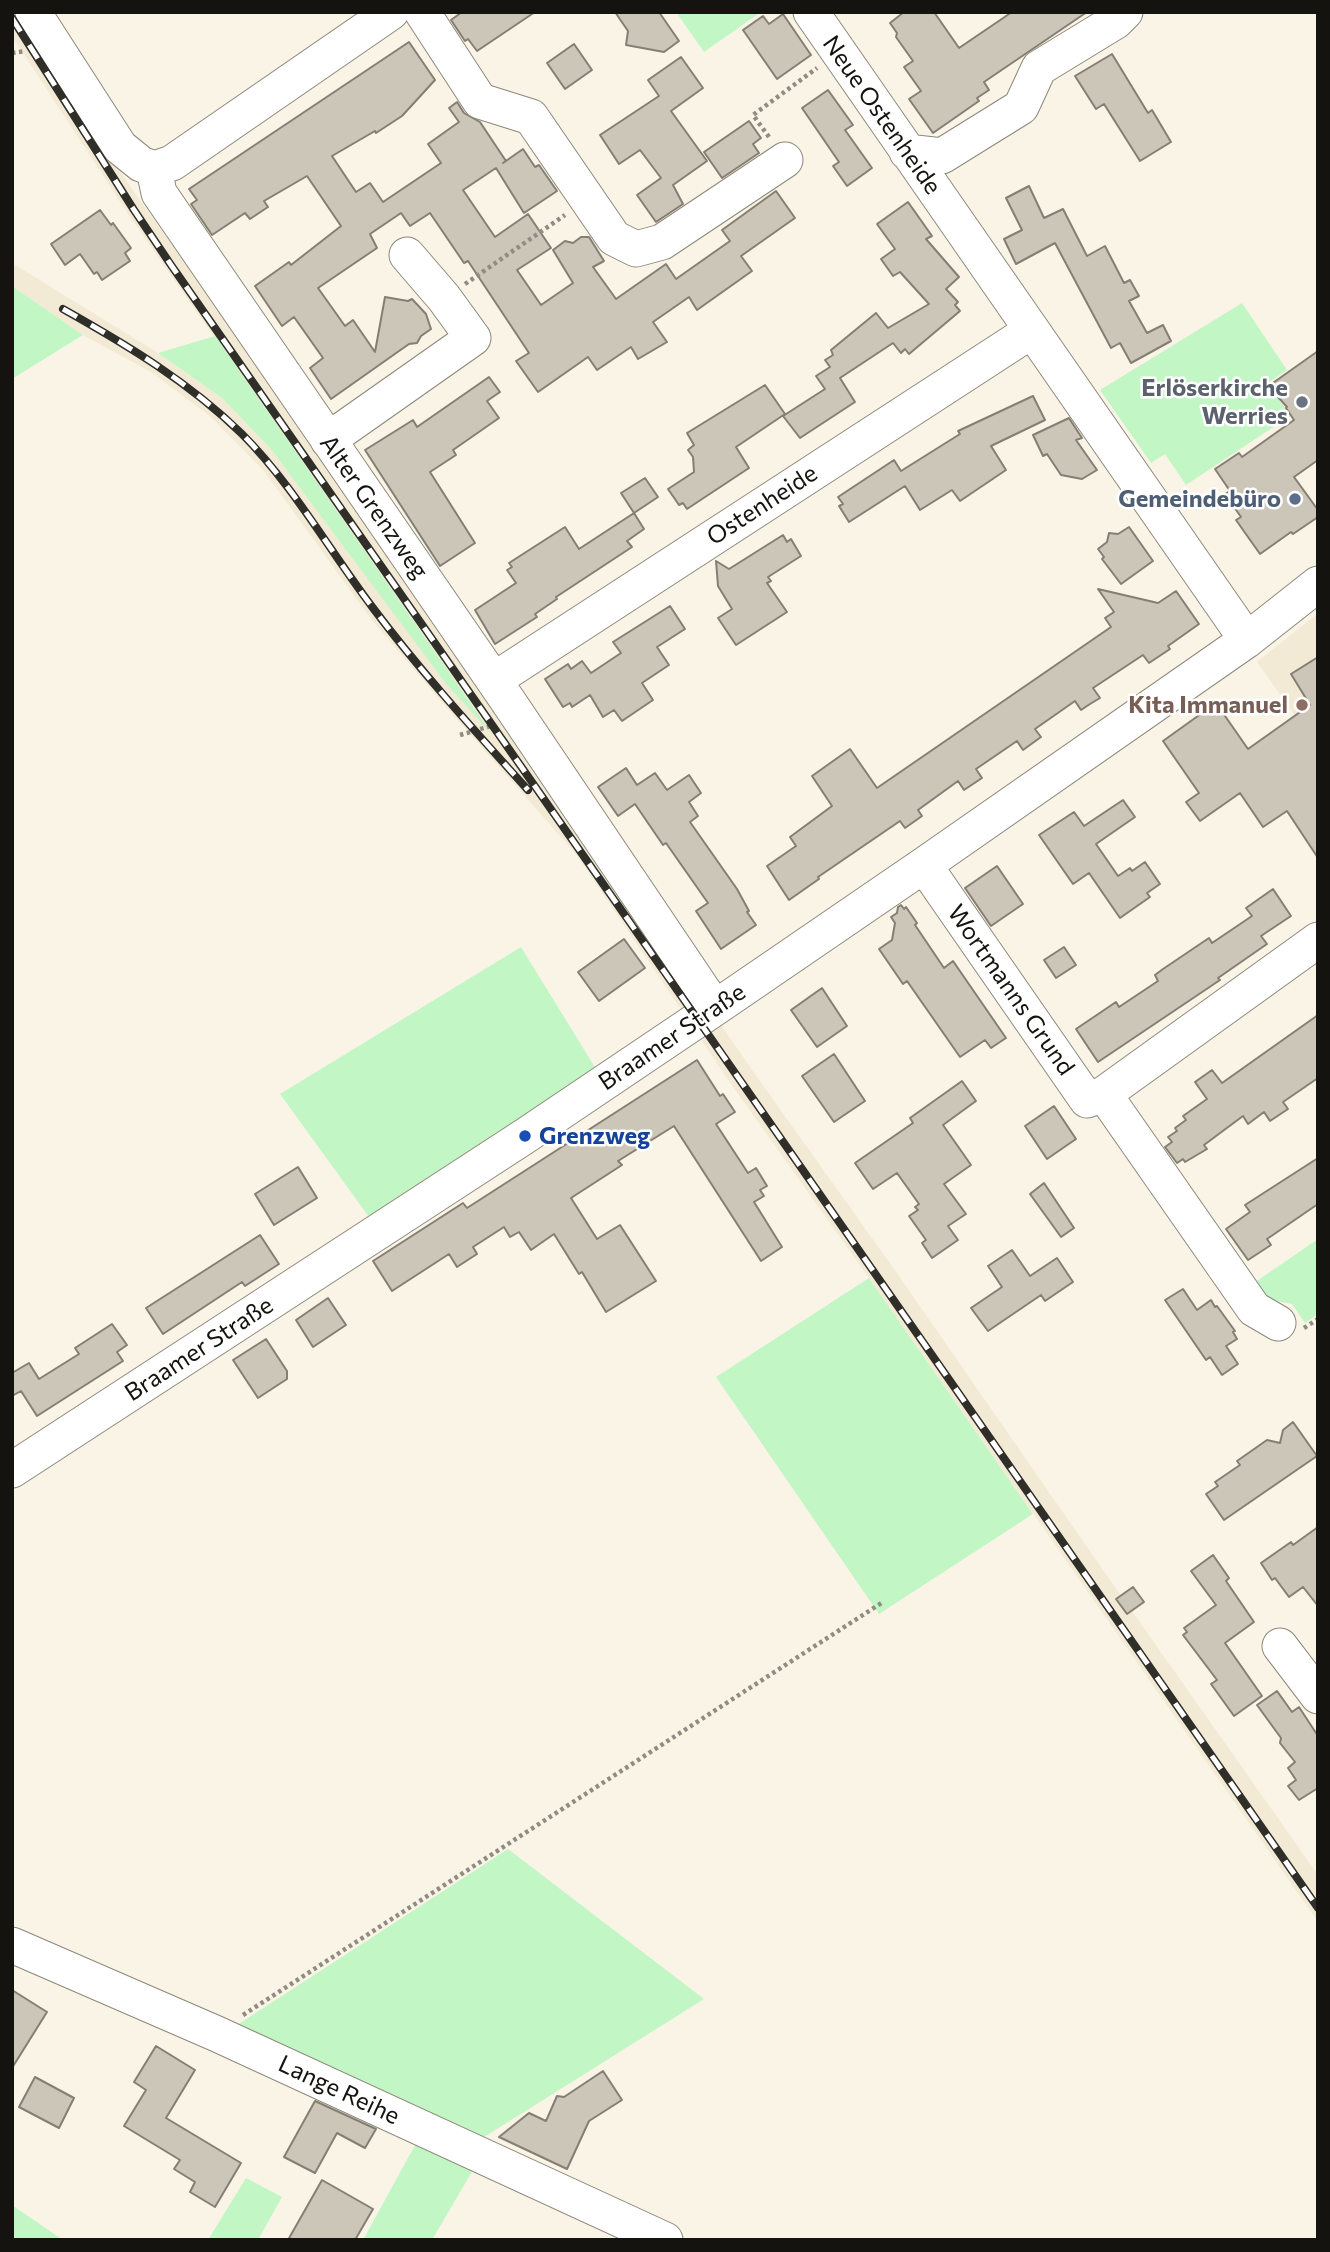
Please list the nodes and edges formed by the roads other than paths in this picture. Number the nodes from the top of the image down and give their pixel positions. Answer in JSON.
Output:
{"nodes":[{"id":1,"x":33,"y":12,"type":"edge"},
{"id":2,"x":391,"y":12,"type":"edge"},
{"id":3,"x":422,"y":12,"type":"edge"},
{"id":4,"x":811,"y":12,"type":"edge"},
{"id":5,"x":1125,"y":12,"type":"edge"},
{"id":6,"x":907,"y":152,"type":"junction"},
{"id":7,"x":785,"y":160,"type":"road end"},
{"id":8,"x":154,"y":169,"type":"junction"},
{"id":9,"x":407,"y":255,"type":"dead end"},
{"id":10,"x":1031,"y":331,"type":"junction"},
{"id":11,"x":328,"y":440,"type":"junction"},
{"id":12,"x":1318,"y":584,"type":"edge"},
{"id":13,"x":1247,"y":640,"type":"junction"},
{"id":14,"x":494,"y":680,"type":"junction"},
{"id":15,"x":924,"y":866,"type":"junction"},
{"id":16,"x":1318,"y":940,"type":"edge"},
{"id":17,"x":715,"y":1008,"type":"junction"},
{"id":18,"x":1104,"y":1094,"type":"junction"},
{"id":19,"x":1278,"y":1323,"type":"dead end"},
{"id":20,"x":12,"y":1470,"type":"edge"},
{"id":21,"x":1280,"y":1646,"type":"dead end"},
{"id":22,"x":1318,"y":1696,"type":"edge"},
{"id":23,"x":12,"y":1945,"type":"edge"},
{"id":24,"x":665,"y":2240,"type":"edge"}],
"edges":[{"from":1,"to":8,"type":"street"},
{"from":2,"to":8,"type":"street"},
{"from":3,"to":7,"type":"street"},
{"from":4,"to":6,"type":"street","name":"Neue Ostenheide"},
{"from":5,"to":6,"type":"street"},
{"from":6,"to":10,"type":"street","name":"Neue Ostenheide"},
{"from":8,"to":11,"type":"street","name":"Alter Grenzweg"},
{"from":9,"to":11,"type":"street"},
{"from":10,"to":13,"type":"street"},
{"from":10,"to":14,"type":"street","name":"Ostenheide"},
{"from":11,"to":14,"type":"street","name":"Alter Grenzweg"},
{"from":12,"to":13,"type":"street","name":"Braamer Straße"},
{"from":13,"to":15,"type":"street","name":"Braamer Straße"},
{"from":14,"to":17,"type":"street","name":"Alter Grenzweg"},
{"from":15,"to":17,"type":"street","name":"Braamer Straße"},
{"from":15,"to":18,"type":"street","name":"Wortmanns Grund"},
{"from":16,"to":18,"type":"street"},
{"from":17,"to":20,"type":"street","name":"Braamer Straße"},
{"from":18,"to":19,"type":"street"},
{"from":21,"to":22,"type":"street"},
{"from":23,"to":24,"type":"street","name":"Lange Reihe"}]}
